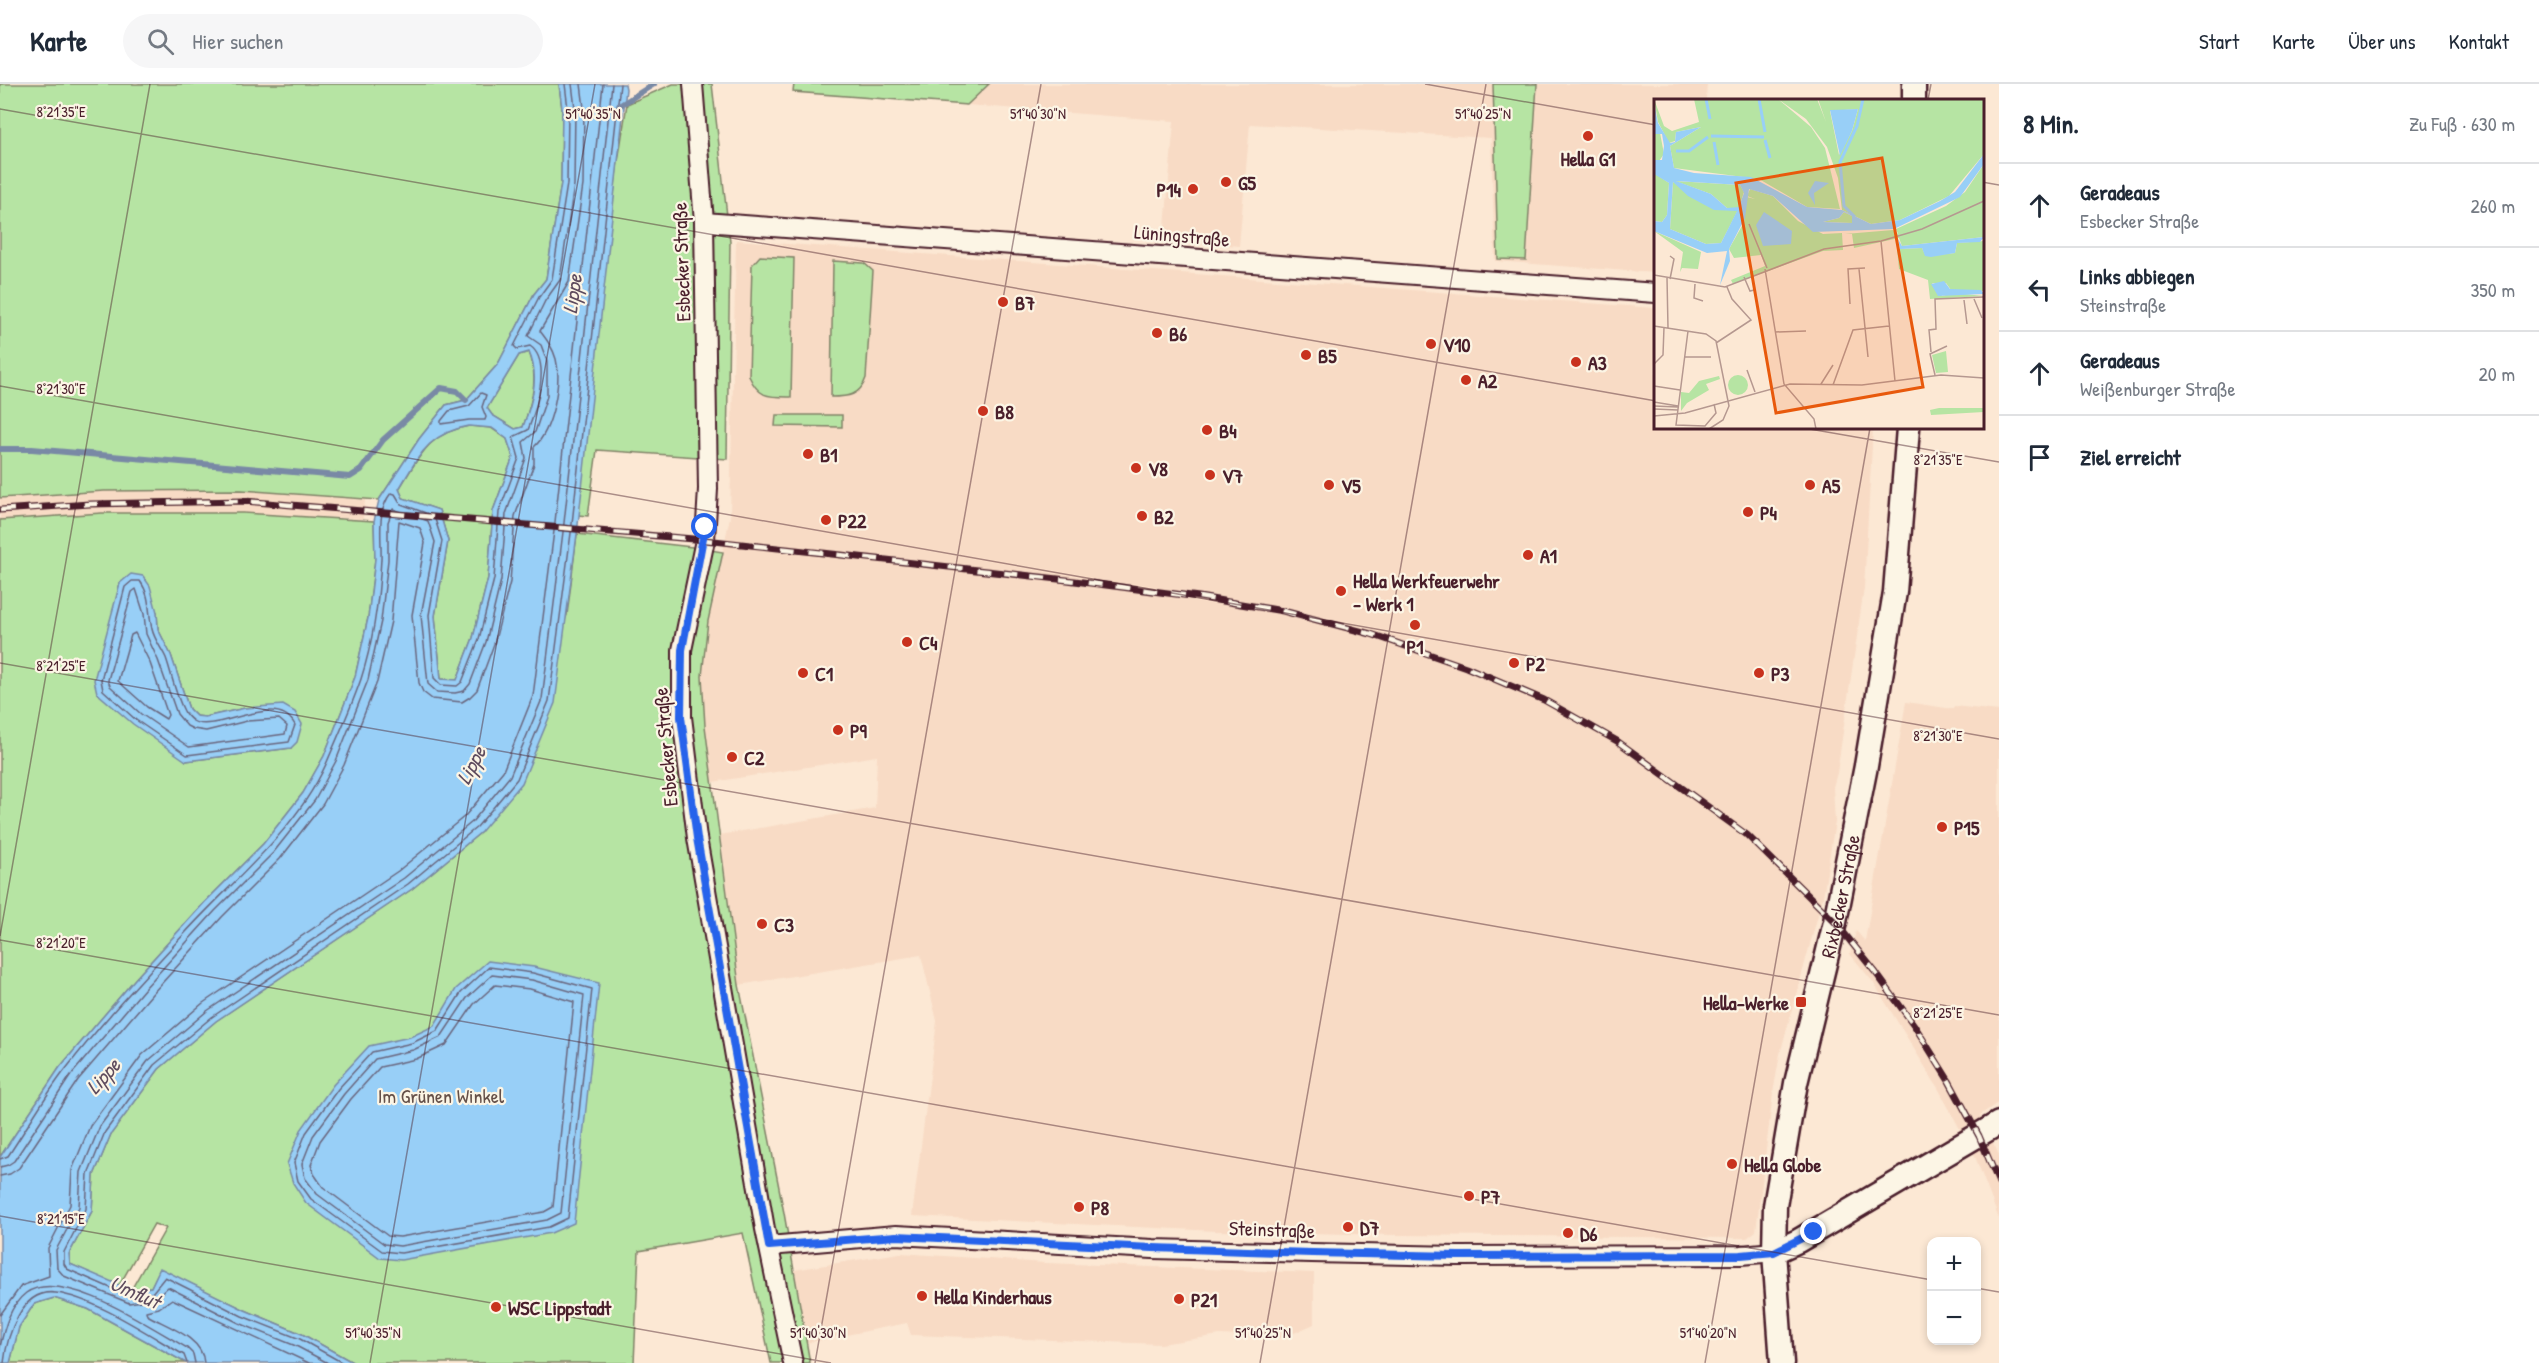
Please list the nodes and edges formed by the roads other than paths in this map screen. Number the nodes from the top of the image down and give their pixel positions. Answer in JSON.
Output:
{"nodes":[{"id":1,"x":693,"y":84,"type":"edge"},
{"id":2,"x":704,"y":222,"type":"junction"},
{"id":3,"x":1654,"y":293,"type":"edge"},
{"id":4,"x":1908,"y":429,"type":"edge"},
{"id":5,"x":1999,"y":1123,"type":"edge"},
{"id":6,"x":769,"y":1246,"type":"junction"},
{"id":7,"x":1774,"y":1252,"type":"junction"},
{"id":8,"x":793,"y":1363,"type":"edge"},
{"id":9,"x":1782,"y":1363,"type":"edge"}],
"edges":[{"from":1,"to":2,"type":"street","name":"Esbecker Straße"},
{"from":2,"to":3,"type":"street","name":"Lüningstraße"},
{"from":2,"to":6,"type":"street","name":"Esbecker Straße"},
{"from":4,"to":7,"type":"street","name":"Rixbecker Straße"},
{"from":5,"to":7,"type":"street"},
{"from":6,"to":7,"type":"street","name":"Steinstraße"},
{"from":6,"to":8,"type":"street","name":"Esbecker Straße"},
{"from":7,"to":9,"type":"street","name":"Rixbecker Straße"}]}
